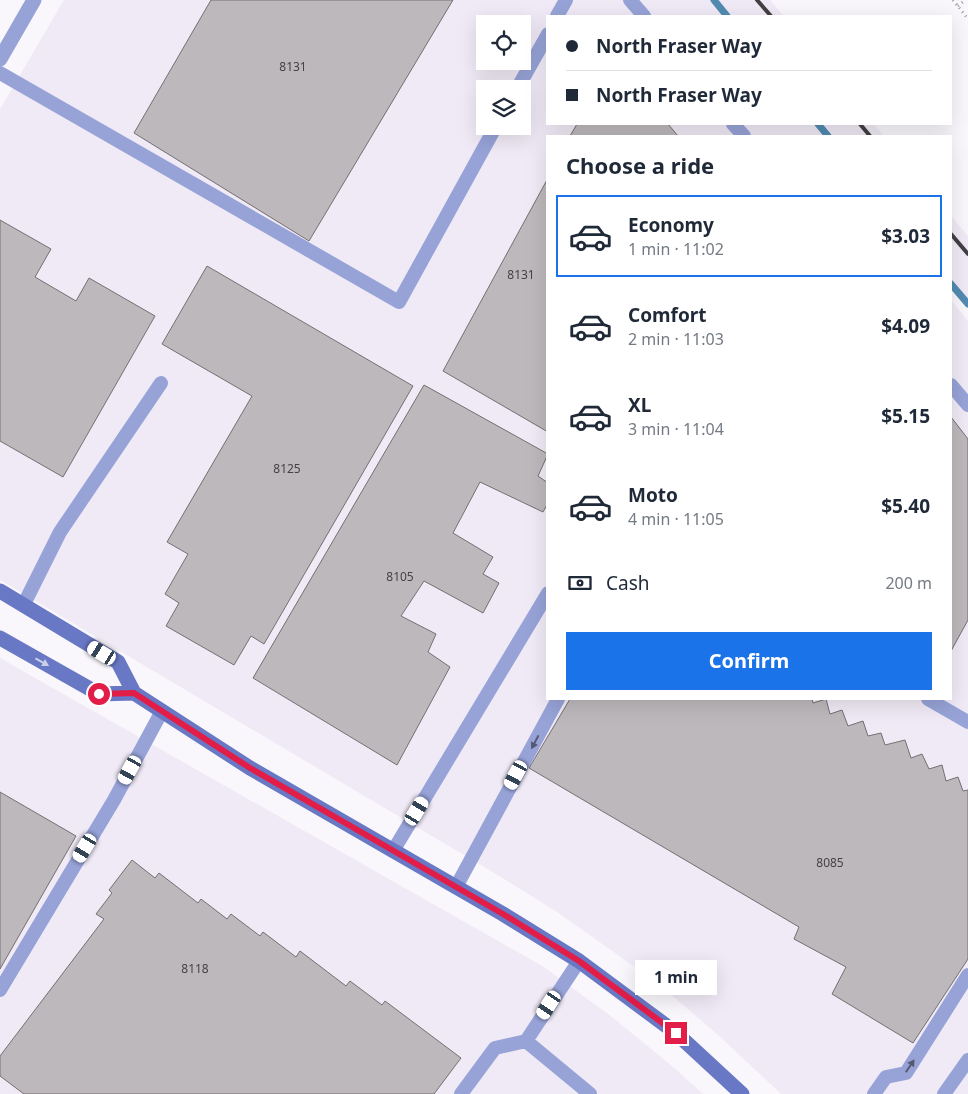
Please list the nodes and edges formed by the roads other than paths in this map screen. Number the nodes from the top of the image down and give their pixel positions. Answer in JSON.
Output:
{"nodes":[{"id":1,"x":34,"y":0,"type":"edge"},
{"id":2,"x":566,"y":0,"type":"edge"},
{"id":3,"x":630,"y":0,"type":"edge"},
{"id":4,"x":558,"y":15,"type":"edge"},
{"id":5,"x":643,"y":15,"type":"edge"},
{"id":6,"x":546,"y":38,"type":"edge"},
{"id":7,"x":0,"y":59,"type":"edge"},
{"id":8,"x":0,"y":73,"type":"edge"},
{"id":9,"x":522,"y":80,"type":"edge"},
{"id":10,"x":734,"y":125,"type":"edge"},
{"id":11,"x":491,"y":135,"type":"edge"},
{"id":12,"x":743,"y":135,"type":"edge"},
{"id":13,"x":161,"y":383,"type":"dead end"},
{"id":14,"x":952,"y":386,"type":"edge"},
{"id":15,"x":968,"y":405,"type":"edge"},
{"id":16,"x":0,"y":591,"type":"edge"},
{"id":17,"x":546,"y":596,"type":"edge"},
{"id":18,"x":24,"y":604,"type":"junction"},
{"id":19,"x":0,"y":638,"type":"edge"},
{"id":20,"x":134,"y":693,"type":"junction"},
{"id":21,"x":557,"y":700,"type":"edge"},
{"id":22,"x":930,"y":700,"type":"edge"},
{"id":23,"x":162,"y":711,"type":"junction"},
{"id":24,"x":968,"y":722,"type":"edge"},
{"id":25,"x":393,"y":850,"type":"junction"},
{"id":26,"x":456,"y":887,"type":"junction"},
{"id":27,"x":579,"y":961,"type":"junction"},
{"id":28,"x":968,"y":974,"type":"edge"},
{"id":29,"x":0,"y":990,"type":"edge"},
{"id":30,"x":526,"y":1041,"type":"junction"},
{"id":31,"x":968,"y":1060,"type":"edge"},
{"id":32,"x":460,"y":1094,"type":"edge"},
{"id":33,"x":590,"y":1094,"type":"edge"},
{"id":34,"x":742,"y":1094,"type":"edge"},
{"id":35,"x":874,"y":1094,"type":"edge"},
{"id":36,"x":944,"y":1094,"type":"edge"}],
"edges":[{"from":1,"to":7,"type":"street"},
{"from":2,"to":4,"type":"lane"},
{"from":3,"to":5,"type":"lane"},
{"from":6,"to":9,"type":"lane"},
{"from":8,"to":11,"type":"lane"},
{"from":10,"to":12,"type":"lane"},
{"from":13,"to":18,"type":"lane"},
{"from":14,"to":15,"type":"lane"},
{"from":16,"to":18,"type":"street"},
{"from":17,"to":25,"type":"lane"},
{"from":18,"to":20,"type":"street"},
{"from":19,"to":20,"type":"street","one_way":true},
{"from":20,"to":23,"type":"street"},
{"from":21,"to":26,"type":"lane","one_way":true},
{"from":22,"to":24,"type":"lane"},
{"from":23,"to":25,"type":"street"},
{"from":23,"to":29,"type":"lane"},
{"from":25,"to":26,"type":"street"},
{"from":26,"to":27,"type":"street"},
{"from":27,"to":30,"type":"lane"},
{"from":27,"to":34,"type":"street"},
{"from":35,"to":28,"type":"lane","one_way":true},
{"from":30,"to":32,"type":"lane"},
{"from":30,"to":33,"type":"lane"},
{"from":31,"to":36,"type":"lane"}]}
